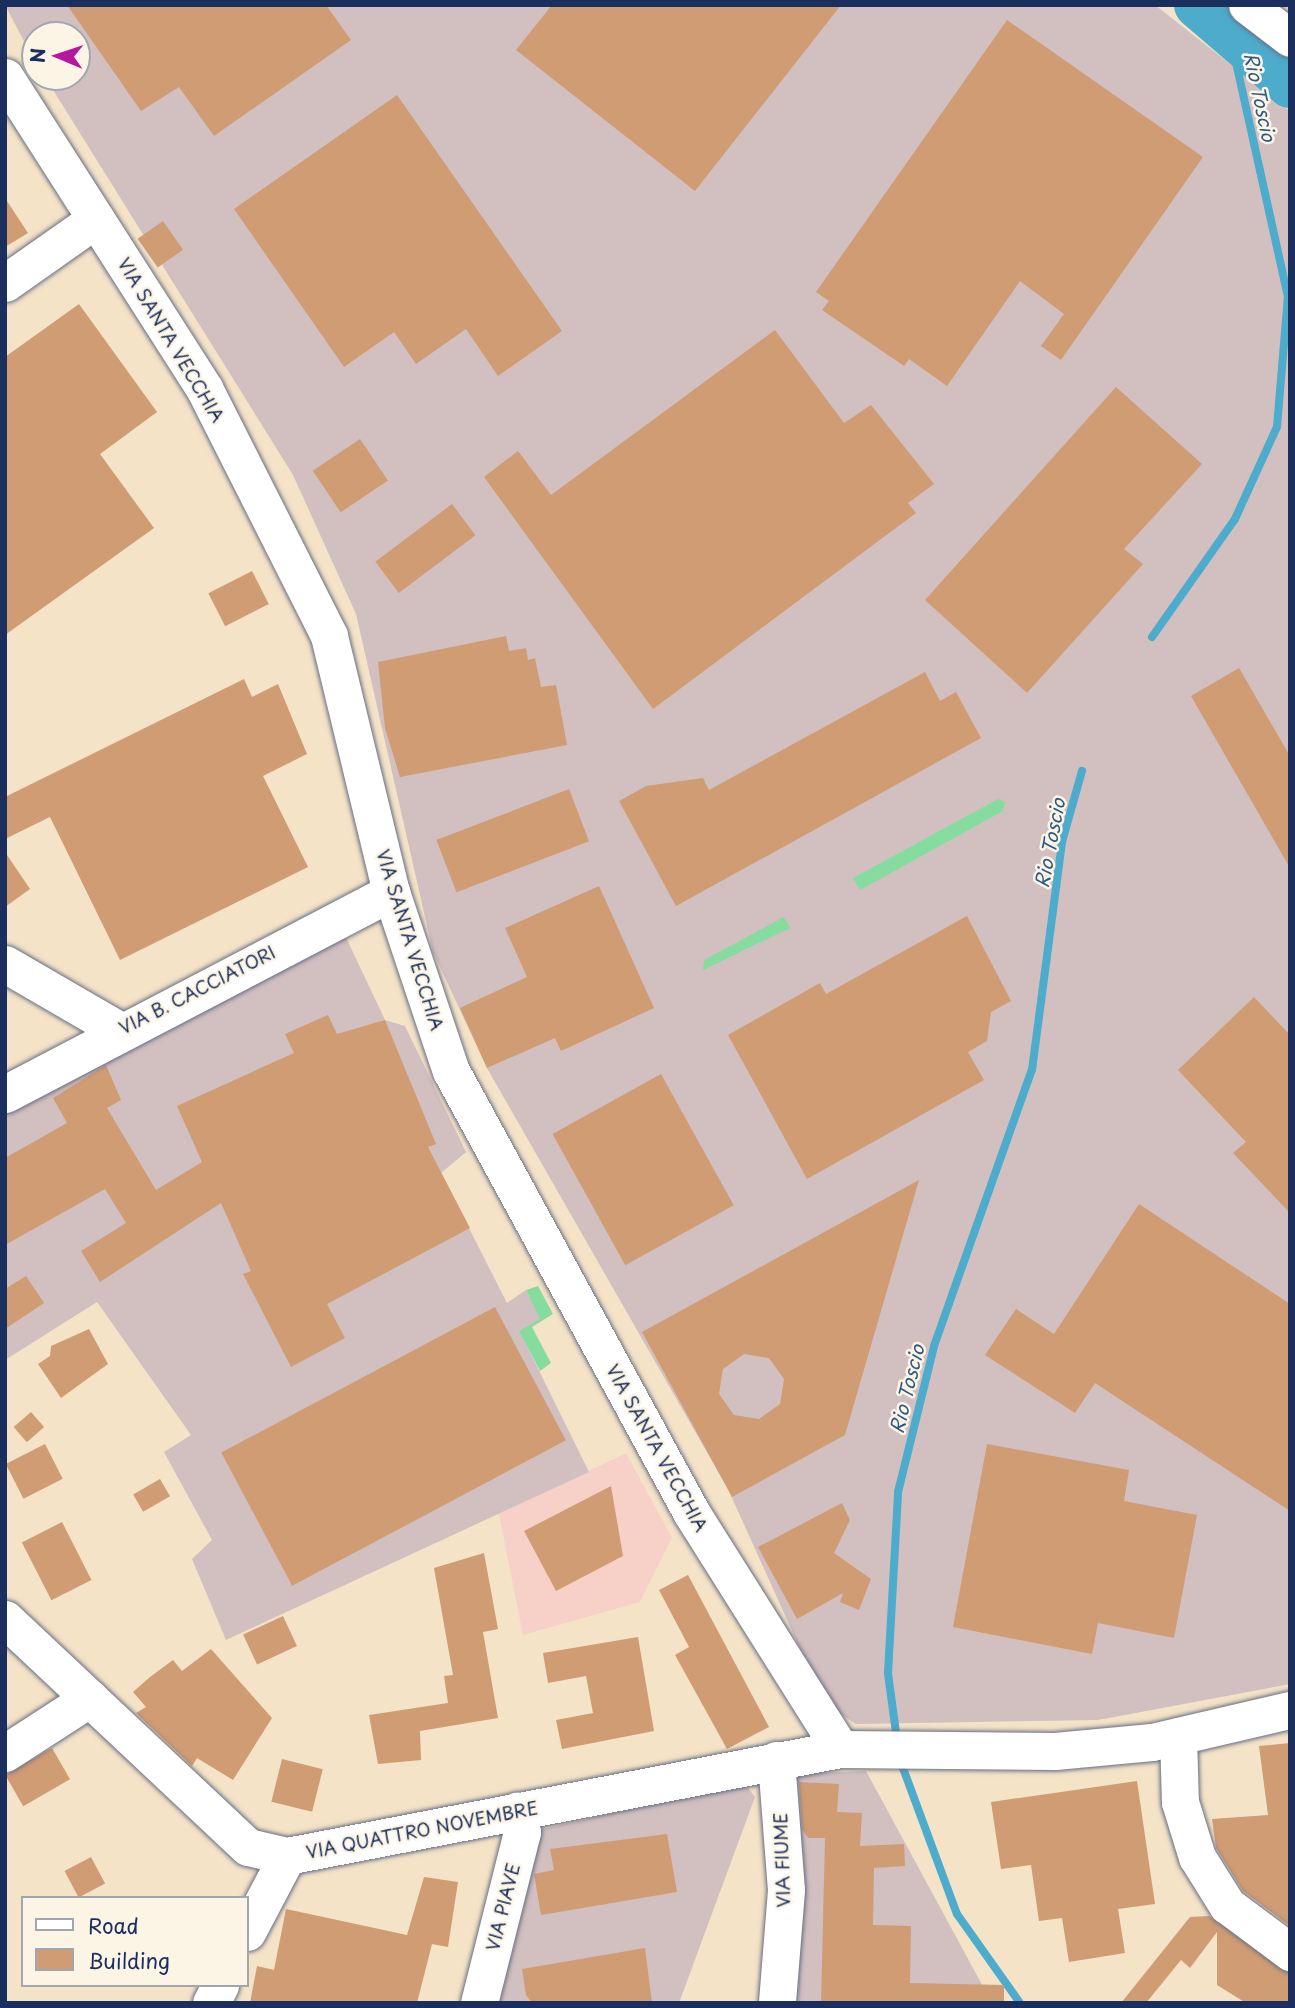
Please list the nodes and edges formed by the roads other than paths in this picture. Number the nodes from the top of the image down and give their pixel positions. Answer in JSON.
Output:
{"nodes":[{"id":1,"x":1247,"y":5,"type":"edge"},
{"id":2,"x":1290,"y":38,"type":"edge"},
{"id":3,"x":5,"y":78,"type":"edge"},
{"id":4,"x":96,"y":219,"type":"junction"},
{"id":5,"x":5,"y":283,"type":"edge"},
{"id":6,"x":391,"y":892,"type":"junction"},
{"id":7,"x":5,"y":964,"type":"edge"},
{"id":8,"x":119,"y":1030,"type":"junction"},
{"id":9,"x":5,"y":1094,"type":"edge"},
{"id":10,"x":5,"y":1619,"type":"edge"},
{"id":11,"x":90,"y":1698,"type":"junction"},
{"id":12,"x":1290,"y":1710,"type":"edge"},
{"id":13,"x":1178,"y":1736,"type":"junction"},
{"id":14,"x":840,"y":1749,"type":"junction"},
{"id":15,"x":5,"y":1753,"type":"edge"},
{"id":16,"x":776,"y":1760,"type":"junction"},
{"id":17,"x":517,"y":1811,"type":"junction"},
{"id":18,"x":287,"y":1856,"type":"junction"},
{"id":19,"x":248,"y":1930,"type":"edge"},
{"id":20,"x":1290,"y":1952,"type":"edge"},
{"id":21,"x":219,"y":1987,"type":"edge"},
{"id":22,"x":211,"y":2003,"type":"edge"},
{"id":23,"x":479,"y":2003,"type":"edge"},
{"id":24,"x":777,"y":2003,"type":"edge"}],
"edges":[{"from":1,"to":2,"type":"street"},
{"from":3,"to":4,"type":"street","name":"VIA SANTA VECCHIA"},
{"from":4,"to":5,"type":"street"},
{"from":4,"to":6,"type":"street","name":"VIA SANTA VECCHIA"},
{"from":6,"to":8,"type":"street","name":"VIA B. CACCIATORI"},
{"from":6,"to":14,"type":"street","name":"VIA SANTA VECCHIA"},
{"from":7,"to":8,"type":"street"},
{"from":8,"to":9,"type":"street","name":"VIA B. CACCIATORI"},
{"from":10,"to":11,"type":"street","name":"VIA QUATTRO NOVEMBRE"},
{"from":11,"to":15,"type":"street"},
{"from":11,"to":18,"type":"street","name":"VIA QUATTRO NOVEMBRE"},
{"from":12,"to":13,"type":"street","name":"VIA QUATTRO NOVEMBRE"},
{"from":13,"to":14,"type":"street","name":"VIA QUATTRO NOVEMBRE"},
{"from":13,"to":20,"type":"street"},
{"from":14,"to":16,"type":"street","name":"VIA QUATTRO NOVEMBRE"},
{"from":16,"to":17,"type":"street","name":"VIA QUATTRO NOVEMBRE"},
{"from":16,"to":24,"type":"street","name":"VIA FIUME"},
{"from":17,"to":18,"type":"street","name":"VIA QUATTRO NOVEMBRE"},
{"from":17,"to":23,"type":"street","name":"VIA PIAVE"},
{"from":18,"to":19,"type":"street"},
{"from":21,"to":22,"type":"street"}]}
